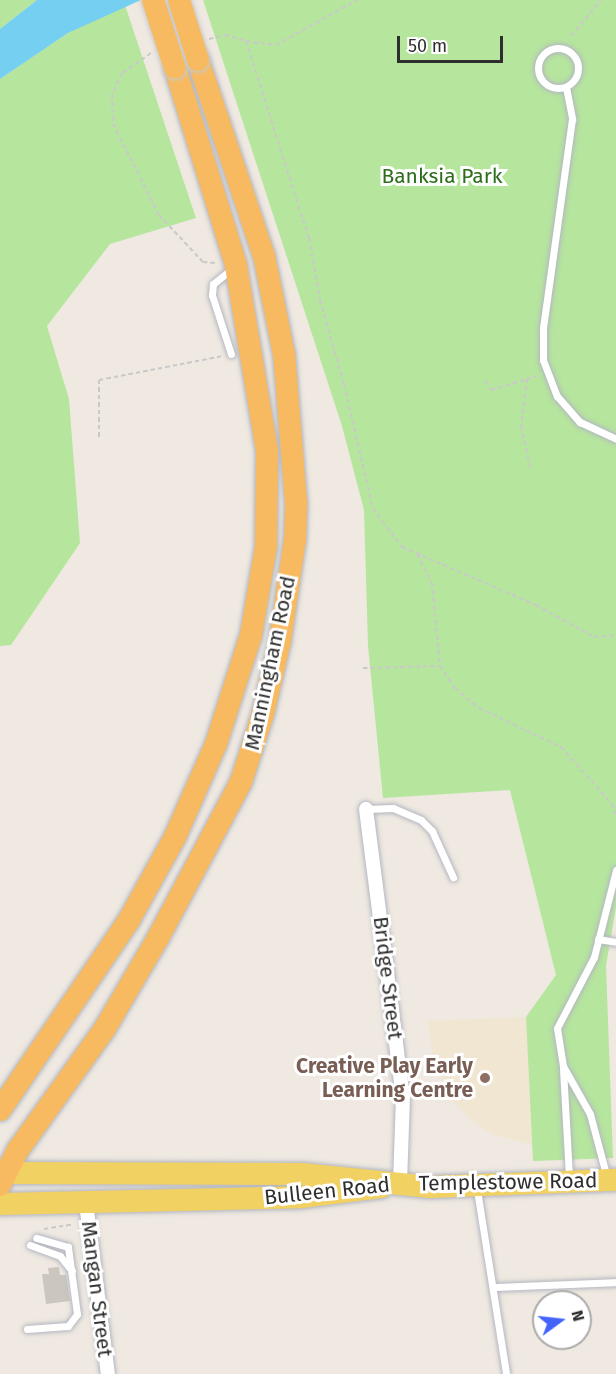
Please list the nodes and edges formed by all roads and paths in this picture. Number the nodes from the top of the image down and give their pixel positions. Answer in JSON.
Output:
{"nodes":[{"id":1,"x":153,"y":0,"type":"edge"},
{"id":2,"x":179,"y":0,"type":"edge"},
{"id":3,"x":357,"y":0,"type":"edge"},
{"id":4,"x":601,"y":0,"type":"edge"},
{"id":5,"x":572,"y":36,"type":"dead end"},
{"id":6,"x":246,"y":41,"type":"junction"},
{"id":7,"x":200,"y":50,"type":"junction"},
{"id":8,"x":158,"y":51,"type":"dead end"},
{"id":9,"x":566,"y":87,"type":"junction"},
{"id":10,"x":236,"y":266,"type":"junction"},
{"id":11,"x":231,"y":354,"type":"joint"},
{"id":12,"x":548,"y":373,"type":"junction"},
{"id":13,"x":527,"y":379,"type":"junction"},
{"id":14,"x":485,"y":381,"type":"dead end"},
{"id":15,"x":99,"y":437,"type":"dead end"},
{"id":16,"x":616,"y":439,"type":"edge"},
{"id":17,"x":531,"y":470,"type":"dead end"},
{"id":18,"x":417,"y":554,"type":"junction"},
{"id":19,"x":616,"y":635,"type":"edge"},
{"id":20,"x":440,"y":666,"type":"junction"},
{"id":21,"x":363,"y":668,"type":"dead end"},
{"id":22,"x":229,"y":703,"type":"junction"},
{"id":23,"x":263,"y":714,"type":"junction"},
{"id":24,"x":366,"y":809,"type":"joint"},
{"id":25,"x":616,"y":815,"type":"edge"},
{"id":26,"x":616,"y":870,"type":"edge"},
{"id":27,"x":453,"y":877,"type":"dead end"},
{"id":28,"x":597,"y":939,"type":"junction"},
{"id":29,"x":616,"y":942,"type":"edge"},
{"id":30,"x":563,"y":1066,"type":"junction"},
{"id":31,"x":0,"y":1110,"type":"edge"},
{"id":32,"x":2,"y":1177,"type":"edge"},
{"id":33,"x":570,"y":1180,"type":"junction"},
{"id":34,"x":612,"y":1180,"type":"edge"},
{"id":35,"x":400,"y":1184,"type":"junction"},
{"id":36,"x":476,"y":1185,"type":"junction"},
{"id":37,"x":0,"y":1204,"type":"edge"},
{"id":38,"x":88,"y":1213,"type":"junction"},
{"id":39,"x":38,"y":1230,"type":"dead end"},
{"id":40,"x":36,"y":1238,"type":"dead end"},
{"id":41,"x":30,"y":1245,"type":"dead end"},
{"id":42,"x":73,"y":1272,"type":"junction"},
{"id":43,"x":616,"y":1282,"type":"edge"},
{"id":44,"x":494,"y":1287,"type":"junction"},
{"id":45,"x":27,"y":1329,"type":"dead end"},
{"id":46,"x":108,"y":1374,"type":"edge"},
{"id":47,"x":506,"y":1374,"type":"edge"}],
"edges":[{"from":1,"to":10,"type":"highway","name":"Manningham Road","bridge":true},
{"from":2,"to":7,"type":"highway","name":"Manningham Road","bridge":true},
{"from":3,"to":6,"type":"path"},
{"from":4,"to":5,"type":"path"},
{"from":6,"to":7,"type":"path"},
{"from":6,"to":18,"type":"path"},
{"from":7,"to":23,"type":"highway","name":"Manningham Road"},
{"from":8,"to":10,"type":"path"},
{"from":9,"to":9,"type":"lane"},
{"from":9,"to":12,"type":"lane"},
{"from":10,"to":11,"type":"lane"},
{"from":10,"to":22,"type":"highway","name":"Manningham Road"},
{"from":11,"to":15,"type":"path"},
{"from":12,"to":13,"type":"path"},
{"from":12,"to":16,"type":"lane"},
{"from":13,"to":14,"type":"path"},
{"from":13,"to":17,"type":"path"},
{"from":18,"to":19,"type":"path"},
{"from":18,"to":20,"type":"path"},
{"from":20,"to":21,"type":"path"},
{"from":20,"to":25,"type":"path"},
{"from":22,"to":23,"type":"highway"},
{"from":22,"to":31,"type":"highway","name":"Manningham Road"},
{"from":23,"to":32,"type":"highway","name":"Manningham Road"},
{"from":24,"to":27,"type":"lane"},
{"from":24,"to":35,"type":"street","name":"Bridge Street"},
{"from":26,"to":28,"type":"lane"},
{"from":28,"to":29,"type":"lane"},
{"from":28,"to":30,"type":"lane"},
{"from":30,"to":33,"type":"lane"},
{"from":30,"to":34,"type":"lane"},
{"from":32,"to":35,"type":"main road","name":"Bulleen Road"},
{"from":33,"to":34,"type":"main road","name":"Templestowe Road"},
{"from":33,"to":36,"type":"main road","name":"Templestowe Road"},
{"from":35,"to":36,"type":"main road","name":"Templestowe Road"},
{"from":35,"to":38,"type":"main road","name":"Bulleen Road"},
{"from":36,"to":44,"type":"lane"},
{"from":37,"to":38,"type":"main road","name":"Bulleen Road"},
{"from":38,"to":39,"type":"path"},
{"from":38,"to":46,"type":"street","name":"Mangan Street"},
{"from":40,"to":42,"type":"lane"},
{"from":41,"to":42,"type":"lane"},
{"from":42,"to":45,"type":"lane"},
{"from":43,"to":44,"type":"lane"},
{"from":44,"to":47,"type":"lane"}]}
